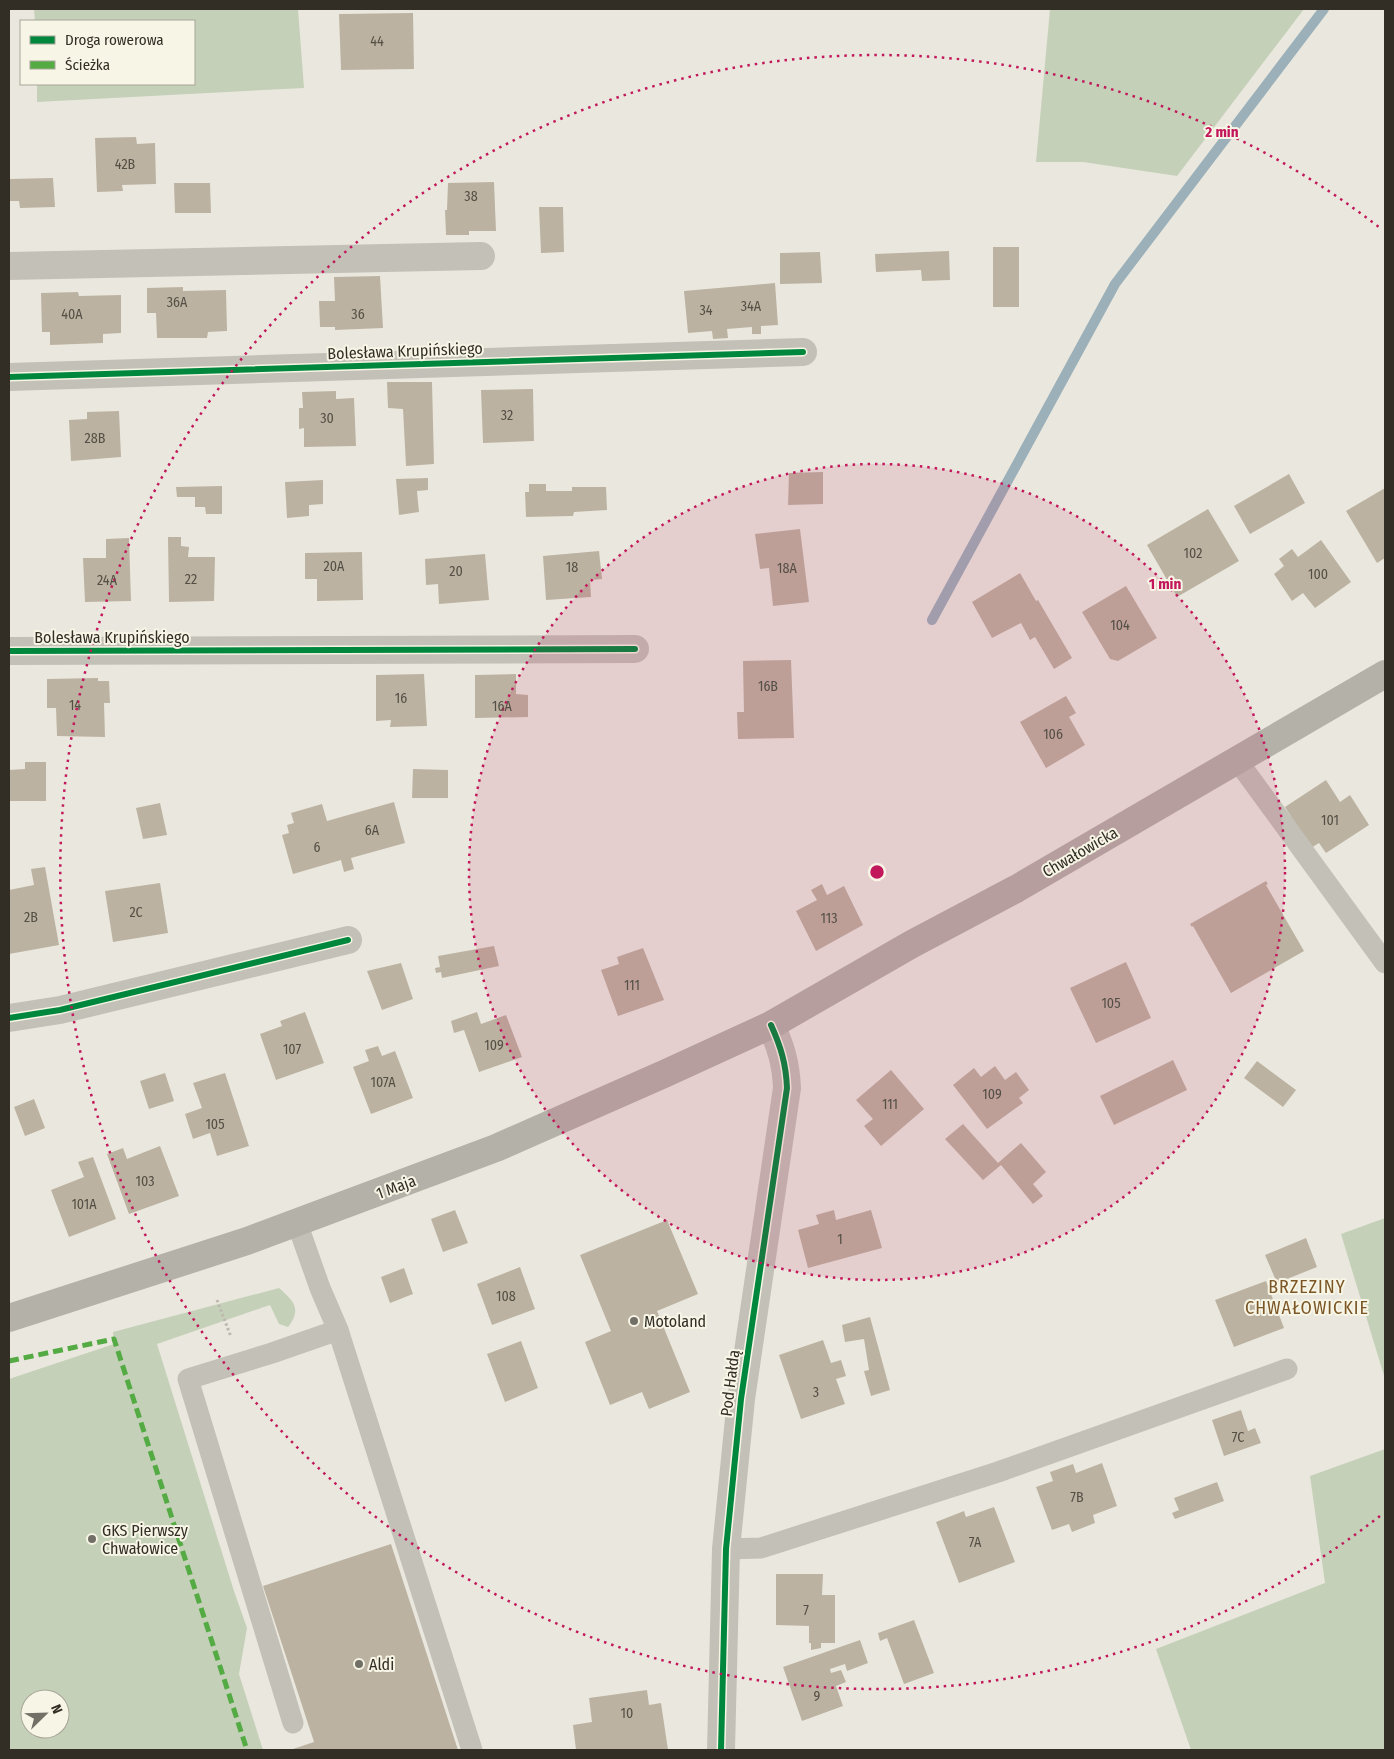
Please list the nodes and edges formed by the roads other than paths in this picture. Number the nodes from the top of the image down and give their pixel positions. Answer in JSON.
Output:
{"nodes":[{"id":1,"x":481,"y":256,"type":"dead end"},
{"id":2,"x":9,"y":266,"type":"edge"},
{"id":3,"x":802,"y":352,"type":"dead end"},
{"id":4,"x":9,"y":377,"type":"edge"},
{"id":5,"x":636,"y":649,"type":"dead end"},
{"id":6,"x":9,"y":650,"type":"edge"},
{"id":7,"x":1385,"y":674,"type":"edge"},
{"id":8,"x":1237,"y":760,"type":"junction"},
{"id":9,"x":348,"y":940,"type":"dead end"},
{"id":10,"x":1385,"y":963,"type":"edge"},
{"id":11,"x":9,"y":1018,"type":"edge"},
{"id":12,"x":771,"y":1025,"type":"junction"},
{"id":13,"x":297,"y":1223,"type":"junction"},
{"id":14,"x":9,"y":1318,"type":"edge"},
{"id":15,"x":338,"y":1330,"type":"junction"},
{"id":16,"x":1287,"y":1369,"type":"dead end"},
{"id":17,"x":726,"y":1550,"type":"junction"},
{"id":18,"x":293,"y":1723,"type":"dead end"},
{"id":19,"x":472,"y":1750,"type":"edge"},
{"id":20,"x":721,"y":1750,"type":"edge"}],
"edges":[{"from":1,"to":2,"type":"street"},
{"from":3,"to":4,"type":"street","name":"Bolesława Krupińskiego"},
{"from":5,"to":6,"type":"street","name":"Bolesława Krupińskiego"},
{"from":7,"to":8,"type":"main road","name":"Chwałowicka"},
{"from":8,"to":10,"type":"lane"},
{"from":8,"to":12,"type":"main road","name":"Chwałowicka"},
{"from":9,"to":11,"type":"street"},
{"from":12,"to":13,"type":"main road","name":"1 Maja"},
{"from":12,"to":17,"type":"street","name":"Pod Hałdą"},
{"from":13,"to":14,"type":"main road","name":"1 Maja"},
{"from":13,"to":15,"type":"lane"},
{"from":15,"to":18,"type":"lane"},
{"from":15,"to":19,"type":"lane"},
{"from":16,"to":17,"type":"lane"},
{"from":17,"to":20,"type":"street","name":"Pod Hałdą"}]}
